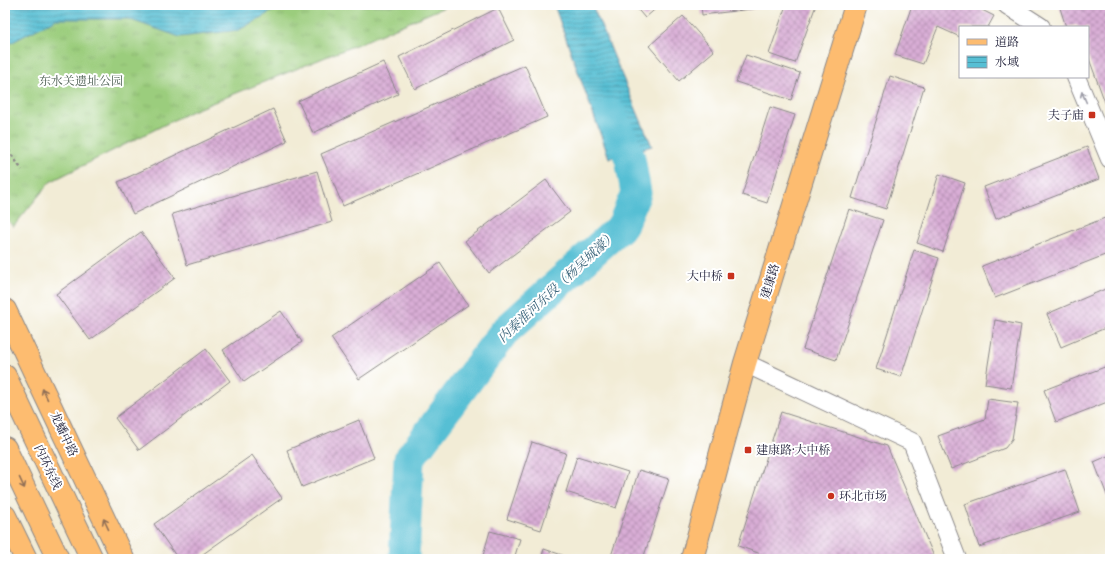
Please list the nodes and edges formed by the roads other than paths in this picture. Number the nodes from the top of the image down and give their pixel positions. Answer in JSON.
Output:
{"nodes":[{"id":1,"x":856,"y":5,"type":"edge"},
{"id":2,"x":1007,"y":5,"type":"edge"},
{"id":3,"x":1039,"y":26,"type":"edge"},
{"id":4,"x":1076,"y":78,"type":"edge"},
{"id":5,"x":1110,"y":159,"type":"edge"},
{"id":6,"x":5,"y":310,"type":"edge"},
{"id":7,"x":745,"y":363,"type":"junction"},
{"id":8,"x":5,"y":376,"type":"edge"},
{"id":9,"x":5,"y":448,"type":"edge"},
{"id":10,"x":5,"y":516,"type":"edge"},
{"id":11,"x":26,"y":559,"type":"edge"},
{"id":12,"x":58,"y":559,"type":"edge"},
{"id":13,"x":92,"y":559,"type":"edge"},
{"id":14,"x":123,"y":559,"type":"edge"},
{"id":15,"x":692,"y":559,"type":"edge"},
{"id":16,"x":957,"y":559,"type":"edge"}],
"edges":[{"from":1,"to":7,"type":"main road","name":"建康路"},
{"from":2,"to":3,"type":"street"},
{"from":5,"to":4,"type":"street","one_way":true},
{"from":14,"to":6,"type":"main road","name":"龙蟠中路","one_way":true},
{"from":7,"to":15,"type":"main road","name":"建康路"},
{"from":7,"to":16,"type":"street"},
{"from":8,"to":13,"type":"main road","name":"内环东线"},
{"from":9,"to":12,"type":"main road","one_way":true},
{"from":10,"to":11,"type":"main road"}]}
